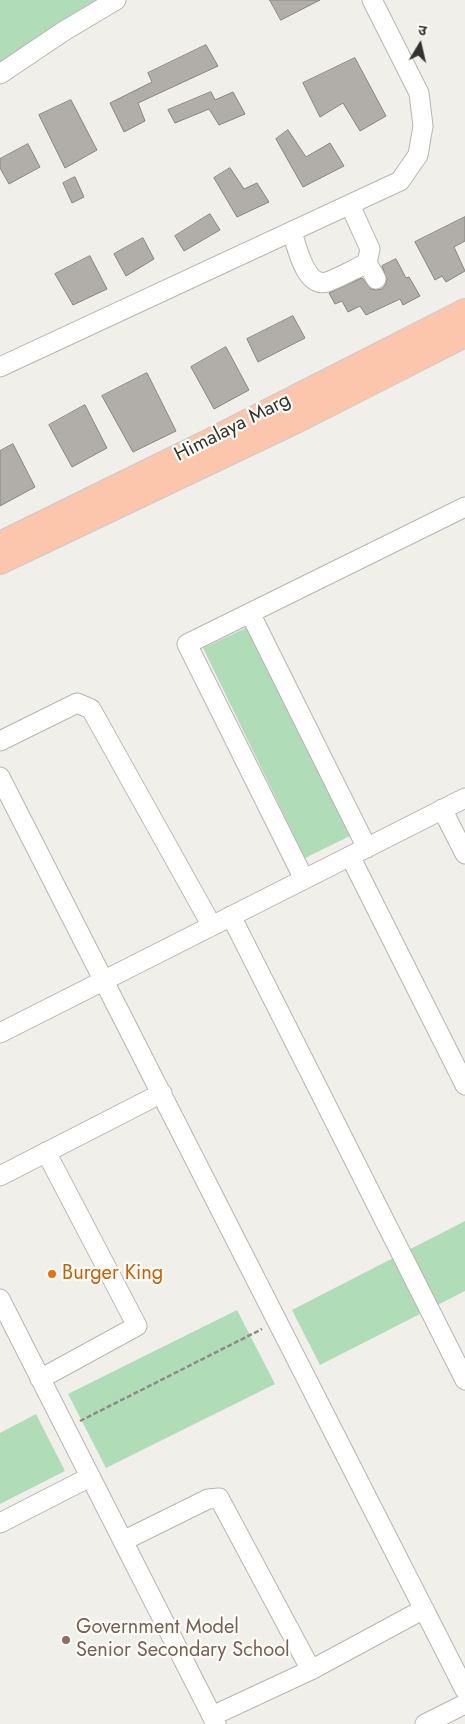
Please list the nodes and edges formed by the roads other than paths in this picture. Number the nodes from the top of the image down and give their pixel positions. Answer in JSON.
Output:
{"nodes":[{"id":1,"x":116,"y":0,"type":"edge"},
{"id":2,"x":372,"y":0,"type":"edge"},
{"id":3,"x":0,"y":74,"type":"edge"},
{"id":4,"x":350,"y":205,"type":"junction"},
{"id":5,"x":292,"y":232,"type":"junction"},
{"id":6,"x":367,"y":263,"type":"junction"},
{"id":7,"x":376,"y":279,"type":"dead end"},
{"id":8,"x":465,"y":311,"type":"edge"},
{"id":9,"x":465,"y":335,"type":"edge"},
{"id":10,"x":0,"y":367,"type":"edge"},
{"id":11,"x":465,"y":506,"type":"edge"},
{"id":12,"x":0,"y":544,"type":"edge"},
{"id":13,"x":0,"y":562,"type":"edge"},
{"id":14,"x":250,"y":613,"type":"junction"},
{"id":15,"x":0,"y":741,"type":"edge"},
{"id":16,"x":0,"y":777,"type":"edge"},
{"id":17,"x":465,"y":798,"type":"edge"},
{"id":18,"x":442,"y":810,"type":"junction"},
{"id":19,"x":367,"y":848,"type":"junction"},
{"id":20,"x":465,"y":854,"type":"edge"},
{"id":21,"x":350,"y":856,"type":"junction"},
{"id":22,"x":304,"y":879,"type":"junction"},
{"id":23,"x":231,"y":916,"type":"junction"},
{"id":24,"x":212,"y":926,"type":"junction"},
{"id":25,"x":104,"y":981,"type":"junction"},
{"id":26,"x":0,"y":1033,"type":"edge"},
{"id":27,"x":465,"y":1086,"type":"edge"},
{"id":28,"x":162,"y":1093,"type":"junction"},
{"id":29,"x":46,"y":1152,"type":"junction"},
{"id":30,"x":0,"y":1176,"type":"edge"},
{"id":31,"x":0,"y":1299,"type":"edge"},
{"id":32,"x":7,"y":1329,"type":"edge"},
{"id":33,"x":40,"y":1379,"type":"junction"},
{"id":34,"x":465,"y":1380,"type":"edge"},
{"id":35,"x":90,"y":1477,"type":"junction"},
{"id":36,"x":0,"y":1523,"type":"edge"},
{"id":37,"x":123,"y":1541,"type":"junction"},
{"id":38,"x":424,"y":1609,"type":"junction"},
{"id":39,"x":312,"y":1670,"type":"junction"},
{"id":40,"x":465,"y":1690,"type":"edge"},
{"id":41,"x":465,"y":1704,"type":"edge"},
{"id":42,"x":214,"y":1720,"type":"edge"},
{"id":43,"x":424,"y":1724,"type":"edge"}],
"edges":[{"from":1,"to":3,"type":"street"},
{"from":2,"to":4,"type":"street"},
{"from":4,"to":5,"type":"street"},
{"from":4,"to":6,"type":"street"},
{"from":5,"to":6,"type":"street"},
{"from":5,"to":10,"type":"street"},
{"from":6,"to":7,"type":"street"},
{"from":8,"to":12,"type":"main road","name":"Himalaya Marg"},
{"from":9,"to":13,"type":"main road","name":"Himalaya Marg"},
{"from":11,"to":14,"type":"street"},
{"from":14,"to":19,"type":"street"},
{"from":14,"to":22,"type":"street"},
{"from":15,"to":24,"type":"street"},
{"from":16,"to":25,"type":"street"},
{"from":17,"to":18,"type":"street"},
{"from":18,"to":19,"type":"street"},
{"from":18,"to":20,"type":"street"},
{"from":19,"to":21,"type":"street"},
{"from":21,"to":22,"type":"street"},
{"from":21,"to":27,"type":"street"},
{"from":22,"to":23,"type":"street"},
{"from":23,"to":24,"type":"street"},
{"from":23,"to":34,"type":"street"},
{"from":24,"to":25,"type":"street"},
{"from":25,"to":26,"type":"street"},
{"from":25,"to":28,"type":"street"},
{"from":28,"to":29,"type":"street"},
{"from":28,"to":38,"type":"street"},
{"from":29,"to":30,"type":"street"},
{"from":29,"to":33,"type":"street"},
{"from":31,"to":32,"type":"street"},
{"from":32,"to":33,"type":"street"},
{"from":33,"to":35,"type":"street"},
{"from":35,"to":36,"type":"street"},
{"from":35,"to":37,"type":"street"},
{"from":37,"to":39,"type":"street"},
{"from":37,"to":42,"type":"street"},
{"from":38,"to":39,"type":"street"},
{"from":38,"to":40,"type":"street"},
{"from":39,"to":42,"type":"street"},
{"from":41,"to":43,"type":"street"}]}
